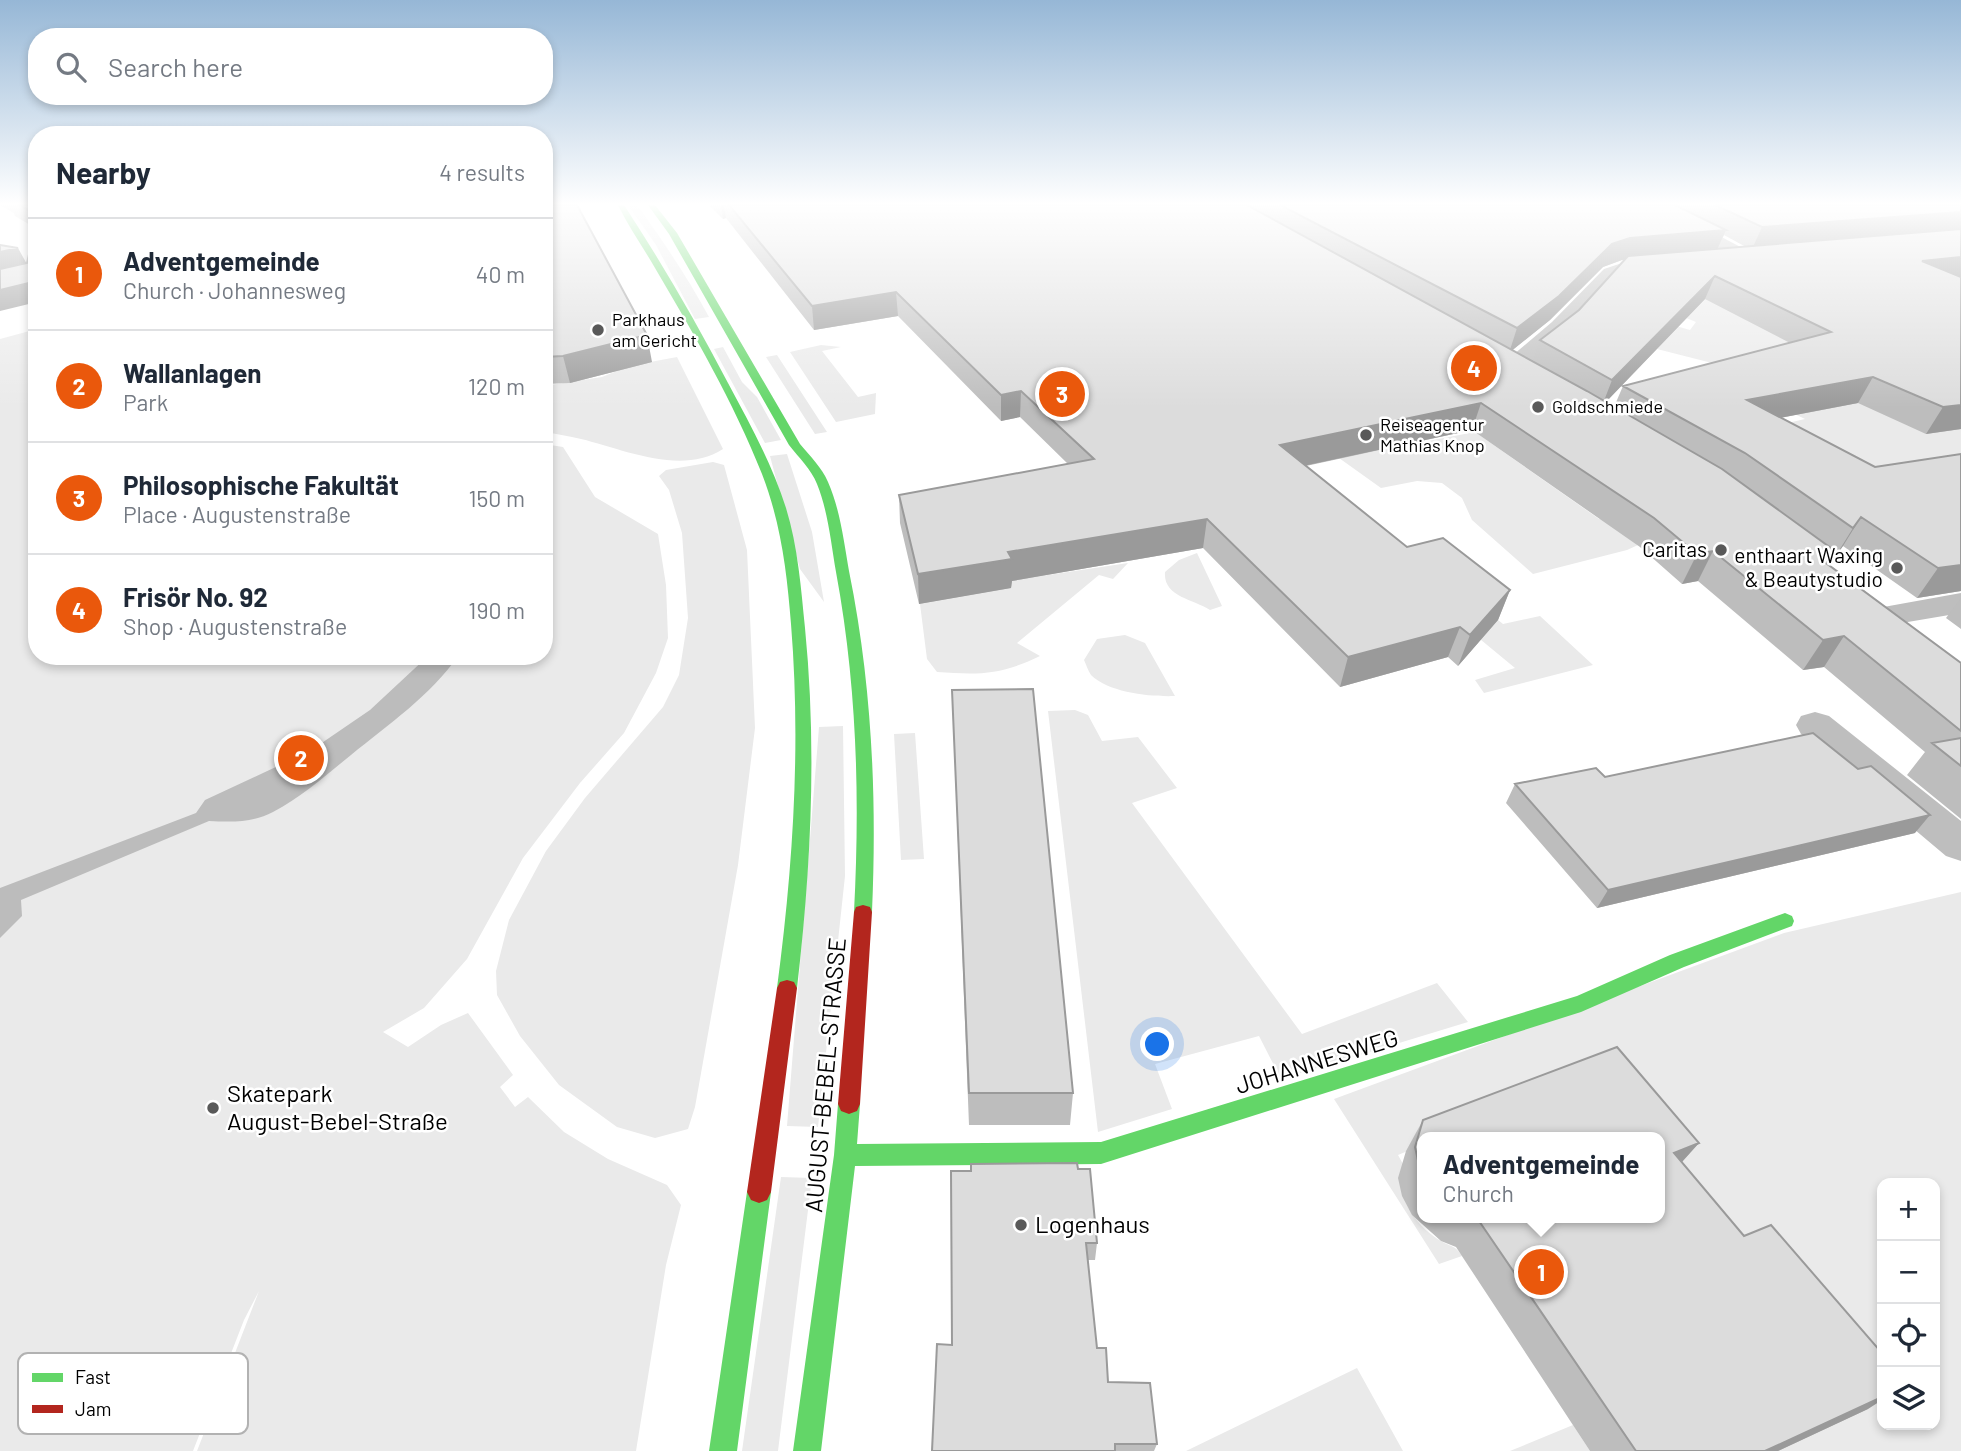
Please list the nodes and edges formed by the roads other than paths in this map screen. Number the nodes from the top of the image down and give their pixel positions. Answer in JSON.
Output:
{"nodes":[{"id":1,"x":664,"y":273,"type":"edge"},
{"id":2,"x":696,"y":273,"type":"edge"},
{"id":3,"x":1612,"y":273,"type":"edge"},
{"id":4,"x":1511,"y":366,"type":"edge"},
{"id":5,"x":1961,"y":603,"type":"edge"},
{"id":6,"x":1920,"y":638,"type":"edge"},
{"id":7,"x":1815,"y":725,"type":"dead end"},
{"id":8,"x":1961,"y":845,"type":"edge"},
{"id":9,"x":1785,"y":921,"type":"dead end"},
{"id":10,"x":845,"y":1154,"type":"junction"},
{"id":11,"x":723,"y":1451,"type":"edge"},
{"id":12,"x":807,"y":1451,"type":"edge"}],
"edges":[{"from":1,"to":11,"type":"main road","name":"AUGUST-BEBEL-STRASSE"},
{"from":2,"to":10,"type":"main road","name":"AUGUST-BEBEL-STRASSE"},
{"from":3,"to":4,"type":"street"},
{"from":5,"to":6,"type":"street"},
{"from":7,"to":8,"type":"street"},
{"from":9,"to":10,"type":"main road","name":"JOHANNESWEG"},
{"from":10,"to":12,"type":"main road","name":"AUGUST-BEBEL-STRASSE"}]}
